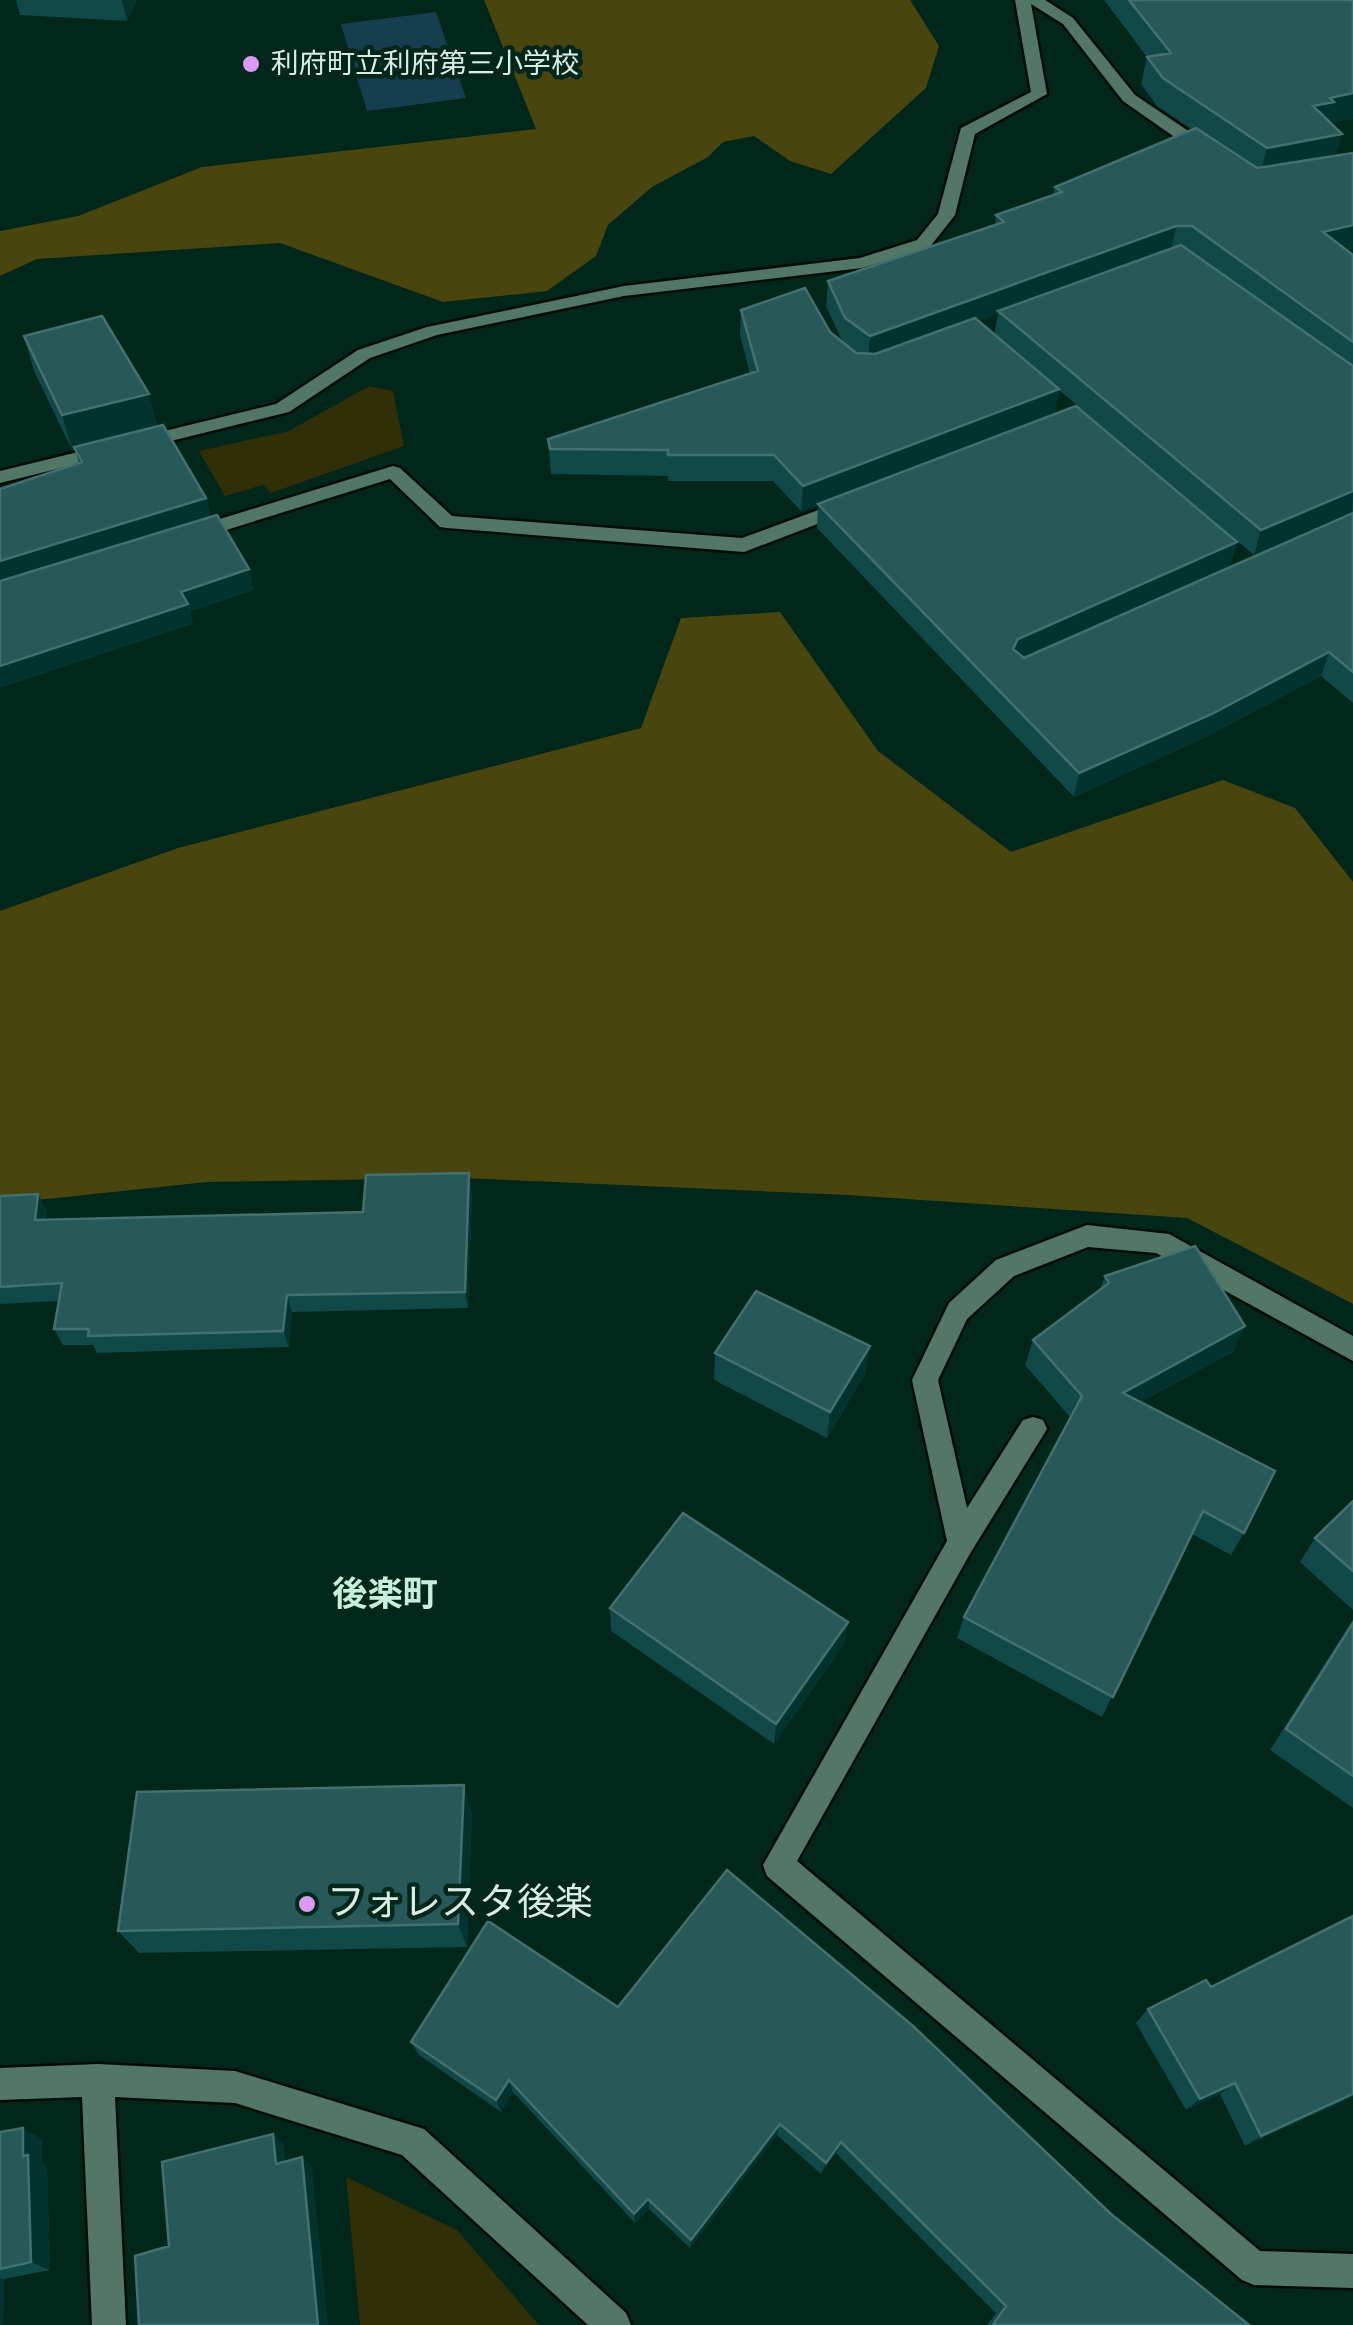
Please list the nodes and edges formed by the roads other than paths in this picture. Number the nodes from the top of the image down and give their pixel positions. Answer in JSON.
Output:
{"nodes":[{"id":1,"x":1023,"y":0,"type":"edge"},
{"id":2,"x":1035,"y":0,"type":"edge"},
{"id":3,"x":1224,"y":163,"type":"edge"},
{"id":4,"x":0,"y":477,"type":"edge"},
{"id":5,"x":873,"y":496,"type":"edge"},
{"id":6,"x":179,"y":539,"type":"edge"},
{"id":7,"x":1353,"y":1348,"type":"edge"},
{"id":8,"x":1033,"y":1429,"type":"dead end"},
{"id":9,"x":960,"y":1542,"type":"junction"},
{"id":10,"x":98,"y":2080,"type":"junction"},
{"id":11,"x":0,"y":2084,"type":"edge"},
{"id":12,"x":1353,"y":2271,"type":"edge"},
{"id":13,"x":108,"y":2325,"type":"edge"},
{"id":14,"x":614,"y":2325,"type":"edge"}],
"edges":[{"from":1,"to":4,"type":"street"},
{"from":2,"to":3,"type":"street"},
{"from":5,"to":6,"type":"street"},
{"from":7,"to":9,"type":"street"},
{"from":8,"to":9,"type":"street"},
{"from":9,"to":12,"type":"street"},
{"from":10,"to":11,"type":"street"},
{"from":10,"to":13,"type":"street"},
{"from":10,"to":14,"type":"street"}]}
